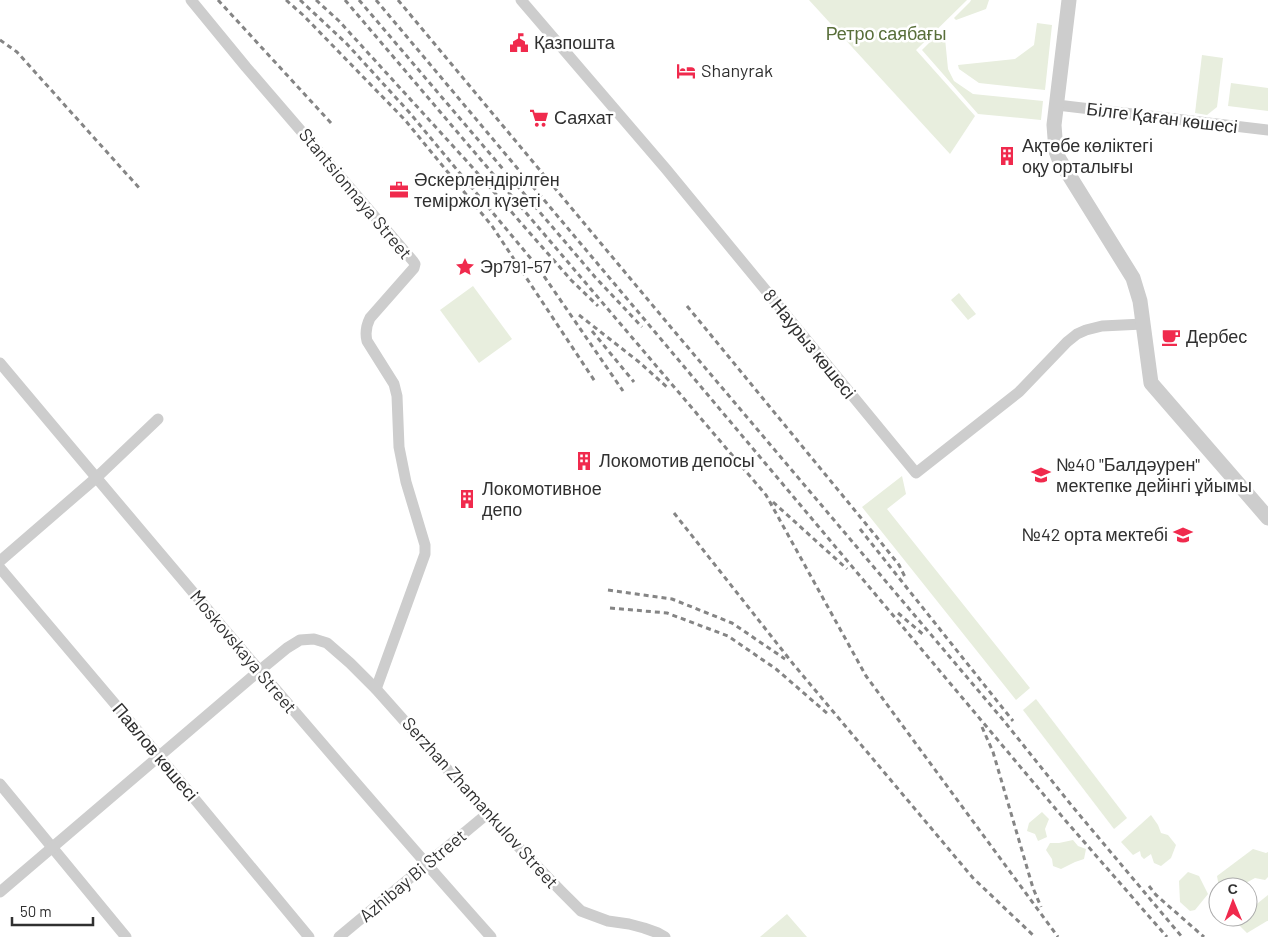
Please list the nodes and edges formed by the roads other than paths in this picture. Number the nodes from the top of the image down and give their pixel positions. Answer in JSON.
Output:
{"nodes":[{"id":1,"x":191,"y":0,"type":"edge"},
{"id":2,"x":521,"y":0,"type":"edge"},
{"id":3,"x":1069,"y":0,"type":"edge"},
{"id":4,"x":1057,"y":105,"type":"junction"},
{"id":5,"x":1268,"y":130,"type":"edge"},
{"id":6,"x":1143,"y":324,"type":"junction"},
{"id":7,"x":0,"y":363,"type":"edge"},
{"id":8,"x":158,"y":419,"type":"dead end"},
{"id":9,"x":96,"y":478,"type":"junction"},
{"id":10,"x":1268,"y":518,"type":"edge"},
{"id":11,"x":0,"y":561,"type":"edge"},
{"id":12,"x":0,"y":568,"type":"edge"},
{"id":13,"x":259,"y":671,"type":"junction"},
{"id":14,"x":376,"y":689,"type":"junction"},
{"id":15,"x":159,"y":756,"type":"junction"},
{"id":16,"x":0,"y":784,"type":"edge"},
{"id":17,"x":487,"y":814,"type":"junction"},
{"id":18,"x":53,"y":847,"type":"junction"},
{"id":19,"x":427,"y":865,"type":"junction"},
{"id":20,"x":0,"y":892,"type":"edge"},
{"id":21,"x":641,"y":932,"type":"edge"},
{"id":22,"x":126,"y":937,"type":"edge"},
{"id":23,"x":308,"y":937,"type":"edge"},
{"id":24,"x":339,"y":937,"type":"edge"},
{"id":25,"x":491,"y":937,"type":"edge"},
{"id":26,"x":665,"y":937,"type":"edge"}],
"edges":[{"from":1,"to":14,"type":"street","name":"Stantsionnaya Street"},
{"from":2,"to":6,"type":"street","name":"8 Наурыз көшесі"},
{"from":3,"to":4,"type":"street"},
{"from":4,"to":5,"type":"street","name":"Білге Қаған көшесі"},
{"from":4,"to":6,"type":"street"},
{"from":6,"to":10,"type":"street"},
{"from":7,"to":9,"type":"street","name":"Moskovskaya Street"},
{"from":8,"to":9,"type":"street"},
{"from":9,"to":11,"type":"street"},
{"from":9,"to":13,"type":"street","name":"Moskovskaya Street"},
{"from":12,"to":15,"type":"street","name":"Павлов көшесі"},
{"from":13,"to":14,"type":"street","name":"Serzhan Zhamankulov Street"},
{"from":13,"to":15,"type":"street"},
{"from":13,"to":19,"type":"street","name":"Moskovskaya Street"},
{"from":14,"to":17,"type":"street","name":"Serzhan Zhamankulov Street"},
{"from":15,"to":18,"type":"street"},
{"from":15,"to":23,"type":"street","name":"Павлов көшесі"},
{"from":16,"to":18,"type":"street"},
{"from":17,"to":19,"type":"street","name":"Azhibay Bi Street"},
{"from":17,"to":21,"type":"street","name":"Serzhan Zhamankulov Street"},
{"from":18,"to":20,"type":"street"},
{"from":18,"to":22,"type":"street"},
{"from":19,"to":24,"type":"street","name":"Azhibay Bi Street"},
{"from":19,"to":25,"type":"street","name":"Moskovskaya Street"},
{"from":21,"to":26,"type":"street","name":"Serzhan Zhamankulov Street"}]}
